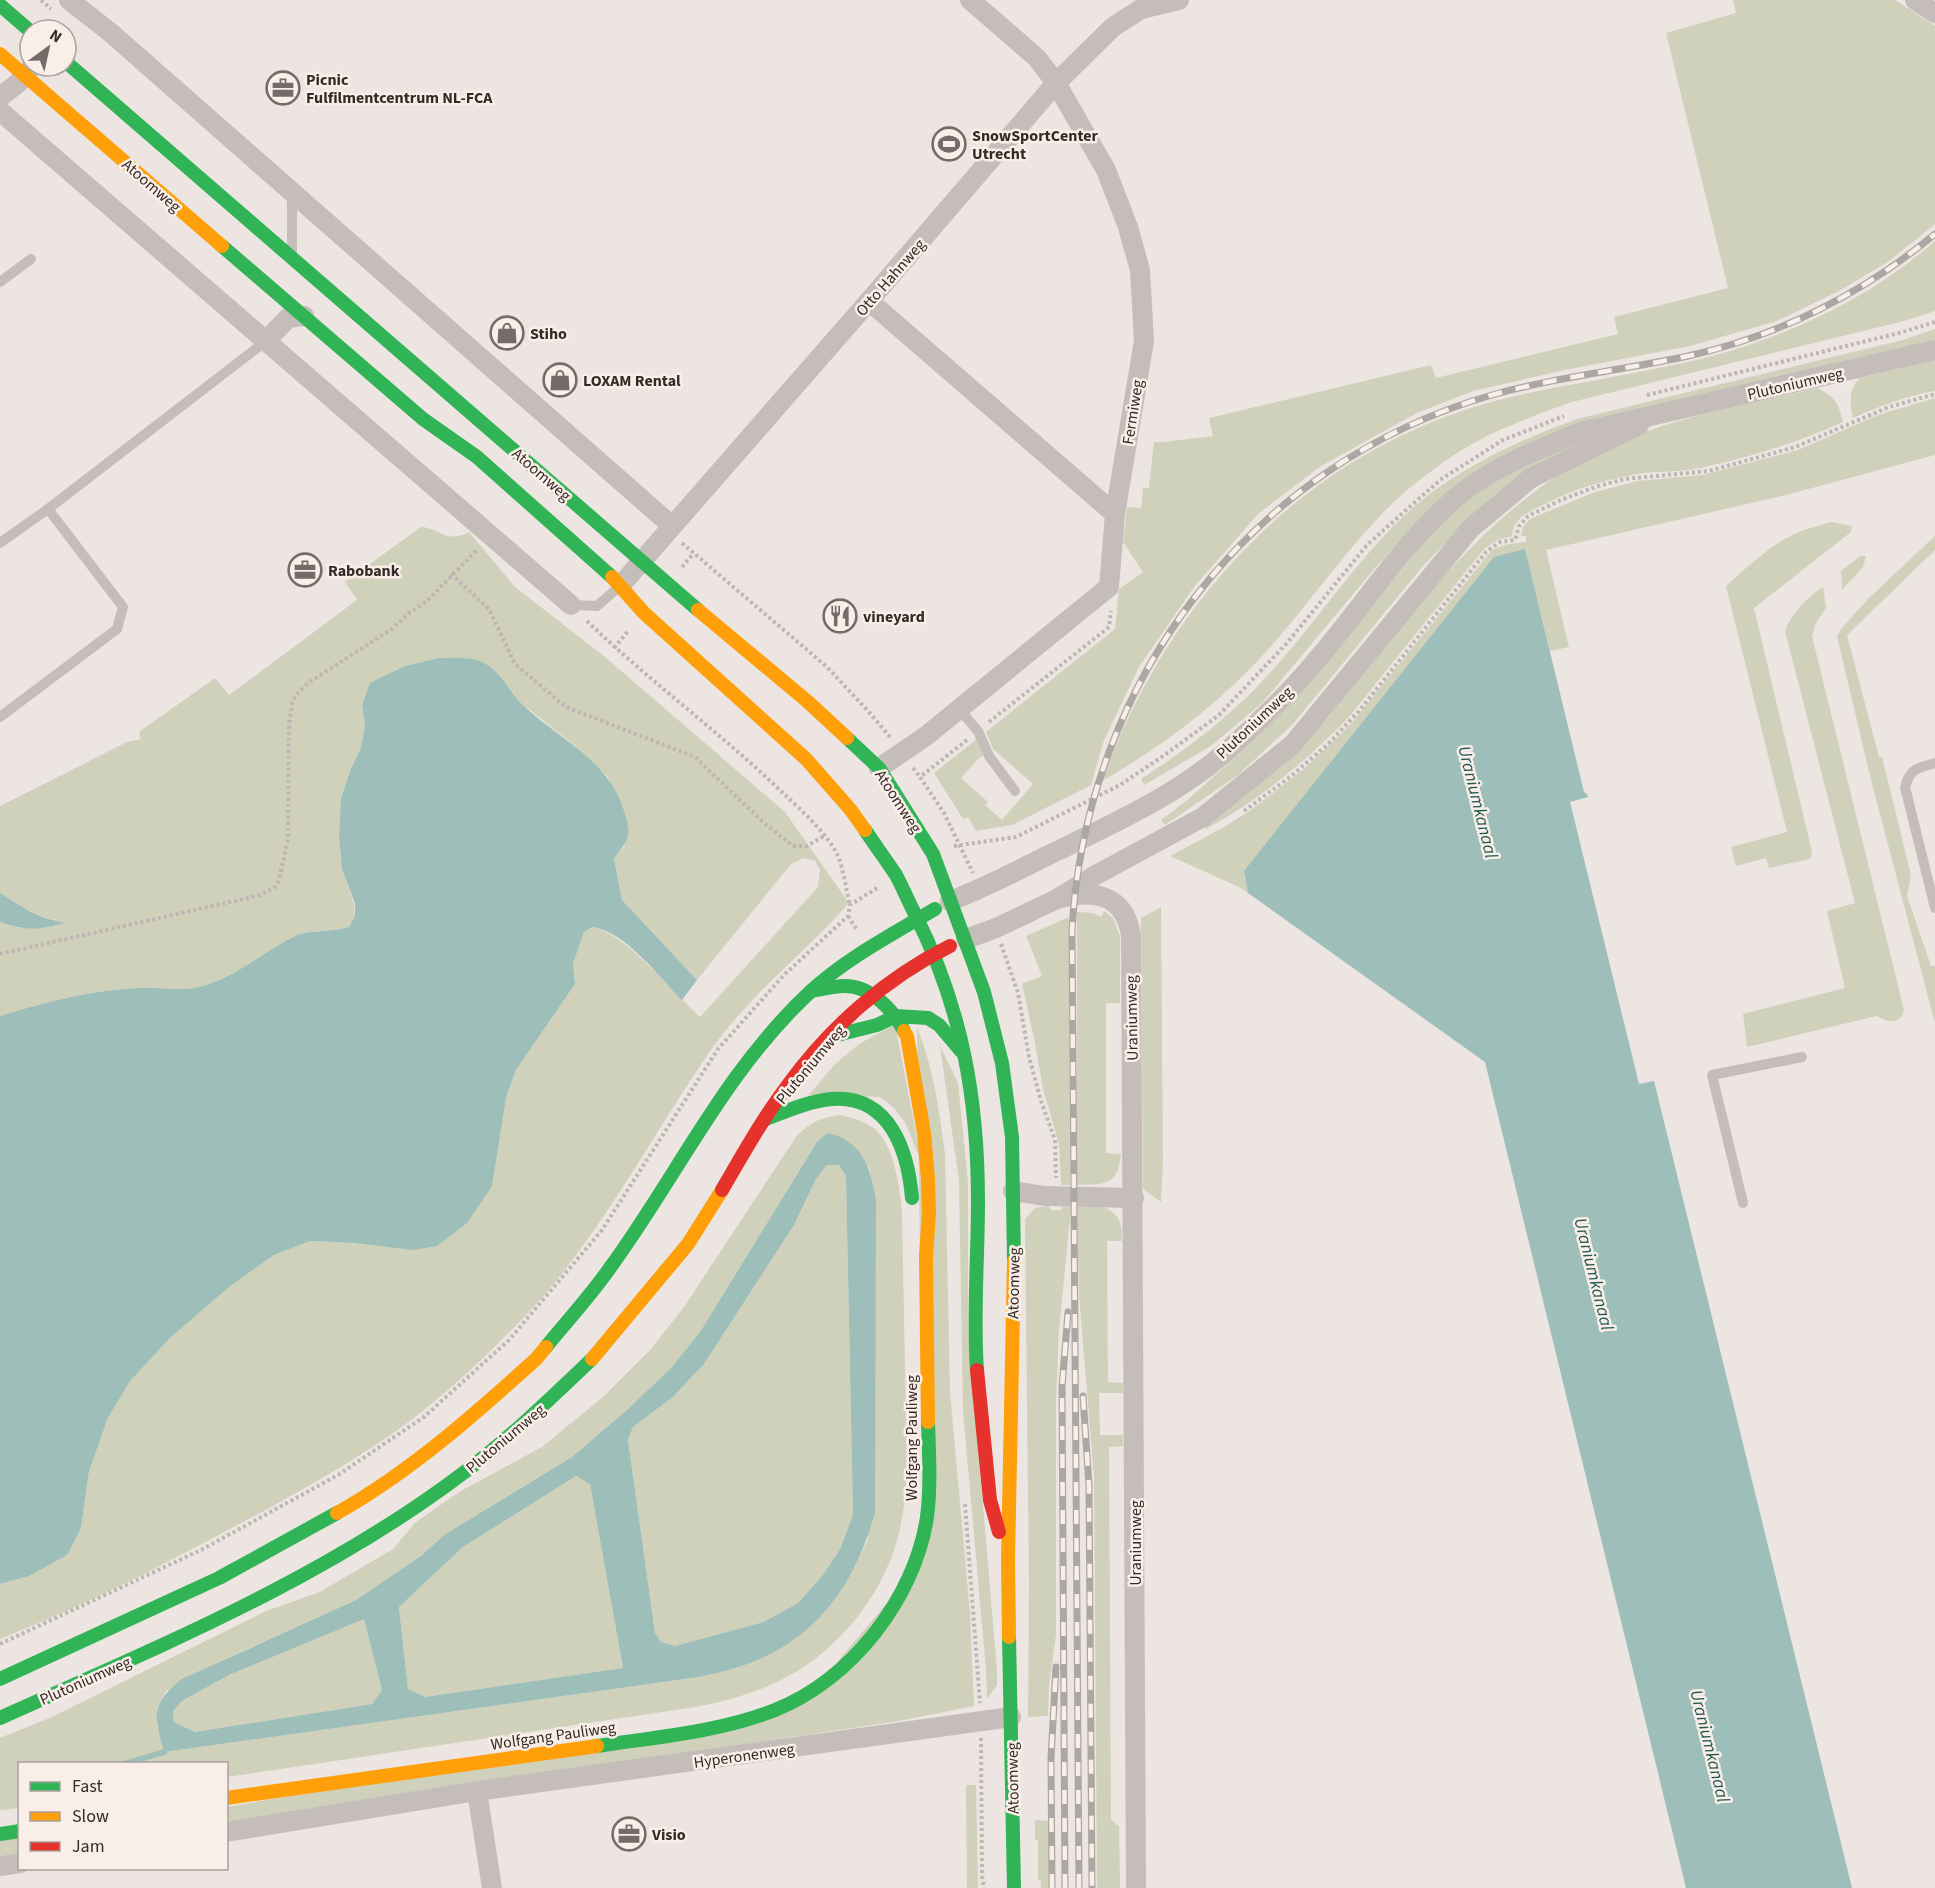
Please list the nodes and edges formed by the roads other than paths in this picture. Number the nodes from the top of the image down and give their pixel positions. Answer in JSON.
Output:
{"nodes":[{"id":1,"x":69,"y":0,"type":"edge"},
{"id":2,"x":970,"y":0,"type":"edge"},
{"id":3,"x":1179,"y":0,"type":"edge"},
{"id":4,"x":1915,"y":0,"type":"edge"},
{"id":5,"x":0,"y":5,"type":"edge"},
{"id":6,"x":1935,"y":13,"type":"edge"},
{"id":7,"x":18,"y":21,"type":"edge"},
{"id":8,"x":0,"y":54,"type":"edge"},
{"id":9,"x":18,"y":64,"type":"edge"},
{"id":10,"x":78,"y":72,"type":"edge"},
{"id":11,"x":20,"y":78,"type":"edge"},
{"id":12,"x":38,"y":78,"type":"edge"},
{"id":13,"x":1056,"y":83,"type":"junction"},
{"id":14,"x":0,"y":97,"type":"edge"},
{"id":15,"x":0,"y":111,"type":"edge"},
{"id":16,"x":292,"y":192,"type":"junction"},
{"id":17,"x":292,"y":257,"type":"junction"},
{"id":18,"x":31,"y":259,"type":"dead end"},
{"id":19,"x":0,"y":282,"type":"edge"},
{"id":20,"x":329,"y":289,"type":"junction"},
{"id":21,"x":869,"y":301,"type":"junction"},
{"id":22,"x":304,"y":316,"type":"junction"},
{"id":23,"x":266,"y":341,"type":"junction"},
{"id":24,"x":1935,"y":351,"type":"edge"},
{"id":25,"x":1656,"y":416,"type":"junction"},
{"id":26,"x":48,"y":509,"type":"junction"},
{"id":27,"x":1115,"y":514,"type":"junction"},
{"id":28,"x":672,"y":526,"type":"junction"},
{"id":29,"x":0,"y":543,"type":"edge"},
{"id":30,"x":642,"y":561,"type":"junction"},
{"id":31,"x":621,"y":585,"type":"junction"},
{"id":32,"x":571,"y":605,"type":"joint"},
{"id":33,"x":959,"y":709,"type":"junction"},
{"id":34,"x":0,"y":717,"type":"edge"},
{"id":35,"x":1935,"y":763,"type":"edge"},
{"id":36,"x":879,"y":768,"type":"junction"},
{"id":37,"x":1015,"y":791,"type":"dead end"},
{"id":38,"x":1057,"y":899,"type":"junction"},
{"id":39,"x":950,"y":901,"type":"junction"},
{"id":40,"x":1935,"y":908,"type":"edge"},
{"id":41,"x":919,"y":918,"type":"junction"},
{"id":42,"x":966,"y":939,"type":"junction"},
{"id":43,"x":934,"y":952,"type":"junction"},
{"id":44,"x":811,"y":991,"type":"junction"},
{"id":45,"x":873,"y":995,"type":"junction"},
{"id":46,"x":896,"y":1016,"type":"junction"},
{"id":47,"x":831,"y":1036,"type":"junction"},
{"id":48,"x":966,"y":1058,"type":"junction"},
{"id":49,"x":1802,"y":1058,"type":"dead end"},
{"id":50,"x":766,"y":1119,"type":"junction"},
{"id":51,"x":1013,"y":1191,"type":"junction"},
{"id":52,"x":1134,"y":1198,"type":"junction"},
{"id":53,"x":1743,"y":1203,"type":"dead end"},
{"id":54,"x":913,"y":1212,"type":"dead end"},
{"id":55,"x":913,"y":1247,"type":"dead end"},
{"id":56,"x":916,"y":1466,"type":"dead end"},
{"id":57,"x":1008,"y":1560,"type":"junction"},
{"id":58,"x":895,"y":1573,"type":"dead end"},
{"id":59,"x":832,"y":1658,"type":"dead end"},
{"id":60,"x":0,"y":1679,"type":"edge"},
{"id":61,"x":0,"y":1718,"type":"edge"},
{"id":62,"x":1011,"y":1718,"type":"junction"},
{"id":63,"x":614,"y":1730,"type":"dead end"},
{"id":64,"x":228,"y":1789,"type":"edge"},
{"id":65,"x":477,"y":1791,"type":"junction"},
{"id":66,"x":228,"y":1798,"type":"edge"},
{"id":67,"x":18,"y":1820,"type":"edge"},
{"id":68,"x":0,"y":1823,"type":"edge"},
{"id":69,"x":18,"y":1831,"type":"edge"},
{"id":70,"x":228,"y":1832,"type":"edge"},
{"id":71,"x":0,"y":1834,"type":"edge"},
{"id":72,"x":18,"y":1863,"type":"edge"},
{"id":73,"x":0,"y":1866,"type":"edge"},
{"id":74,"x":492,"y":1888,"type":"edge"},
{"id":75,"x":1014,"y":1888,"type":"edge"},
{"id":76,"x":1136,"y":1888,"type":"edge"}],
"edges":[{"from":1,"to":16,"type":"street"},
{"from":2,"to":13,"type":"street","name":"Fermiweg"},
{"from":3,"to":13,"type":"street","name":"Otto Hahnweg"},
{"from":4,"to":6,"type":"street"},
{"from":5,"to":7,"type":"main road"},
{"from":8,"to":9,"type":"main road","name":"Atoomweg"},
{"from":10,"to":17,"type":"main road","name":"Atoomweg"},
{"from":11,"to":14,"type":"street"},
{"from":12,"to":22,"type":"main road","name":"Atoomweg"},
{"from":13,"to":21,"type":"street","name":"Otto Hahnweg"},
{"from":13,"to":27,"type":"street","name":"Fermiweg"},
{"from":15,"to":23,"type":"street"},
{"from":16,"to":17,"type":"lane"},
{"from":16,"to":28,"type":"street"},
{"from":17,"to":20,"type":"main road","name":"Atoomweg"},
{"from":18,"to":19,"type":"lane"},
{"from":20,"to":22,"type":"main road"},
{"from":20,"to":30,"type":"main road","name":"Atoomweg"},
{"from":21,"to":27,"type":"street"},
{"from":21,"to":28,"type":"street","name":"Otto Hahnweg"},
{"from":22,"to":23,"type":"street"},
{"from":22,"to":31,"type":"main road","name":"Atoomweg"},
{"from":23,"to":26,"type":"lane"},
{"from":23,"to":32,"type":"street"},
{"from":24,"to":25,"type":"street","name":"Plutoniumweg"},
{"from":25,"to":38,"type":"street","name":"Plutoniumweg"},
{"from":25,"to":39,"type":"street","name":"Plutoniumweg"},
{"from":26,"to":29,"type":"lane"},
{"from":26,"to":34,"type":"lane"},
{"from":27,"to":33,"type":"street","name":"Fermiweg"},
{"from":28,"to":30,"type":"street","name":"Otto Hahnweg"},
{"from":30,"to":31,"type":"street","name":"Otto Hahnweg"},
{"from":30,"to":36,"type":"main road","name":"Atoomweg"},
{"from":31,"to":32,"type":"lane"},
{"from":31,"to":41,"type":"main road","name":"Atoomweg"},
{"from":33,"to":36,"type":"street","name":"Fermiweg"},
{"from":33,"to":37,"type":"lane"},
{"from":35,"to":40,"type":"lane"},
{"from":36,"to":39,"type":"main road","name":"Atoomweg"},
{"from":38,"to":42,"type":"street","name":"Plutoniumweg"},
{"from":38,"to":52,"type":"street","name":"Uraniumweg"},
{"from":39,"to":41,"type":"main road","name":"Plutoniumweg"},
{"from":39,"to":42,"type":"main road","name":"Atoomweg"},
{"from":41,"to":43,"type":"main road","name":"Atoomweg"},
{"from":41,"to":44,"type":"main road","name":"Plutoniumweg"},
{"from":42,"to":43,"type":"main road","name":"Plutoniumweg"},
{"from":42,"to":51,"type":"main road","name":"Atoomweg"},
{"from":43,"to":45,"type":"main road","name":"Plutoniumweg"},
{"from":43,"to":48,"type":"main road","name":"Atoomweg"},
{"from":44,"to":45,"type":"main road"},
{"from":44,"to":60,"type":"main road","name":"Plutoniumweg"},
{"from":45,"to":46,"type":"main road","name":"Wolfgang Pauliweg"},
{"from":45,"to":47,"type":"main road","name":"Plutoniumweg"},
{"from":46,"to":47,"type":"main road"},
{"from":46,"to":48,"type":"main road"},
{"from":46,"to":66,"type":"main road","name":"Wolfgang Pauliweg"},
{"from":47,"to":50,"type":"main road","name":"Plutoniumweg"},
{"from":48,"to":57,"type":"main road","name":"Atoomweg"},
{"from":49,"to":53,"type":"lane"},
{"from":50,"to":54,"type":"main road"},
{"from":50,"to":61,"type":"main road","name":"Plutoniumweg"},
{"from":51,"to":52,"type":"street"},
{"from":51,"to":57,"type":"main road","name":"Atoomweg"},
{"from":52,"to":76,"type":"street","name":"Uraniumweg"},
{"from":55,"to":56,"type":"main road","name":"Wolfgang Pauliweg"},
{"from":57,"to":62,"type":"main road","name":"Atoomweg"},
{"from":58,"to":59,"type":"main road"},
{"from":62,"to":65,"type":"street","name":"Hyperonenweg"},
{"from":62,"to":75,"type":"main road","name":"Atoomweg"},
{"from":63,"to":64,"type":"main road","name":"Wolfgang Pauliweg"},
{"from":65,"to":70,"type":"street","name":"Hyperonenweg"},
{"from":65,"to":74,"type":"street"},
{"from":67,"to":68,"type":"main road"},
{"from":69,"to":71,"type":"main road"},
{"from":72,"to":73,"type":"street"}]}
